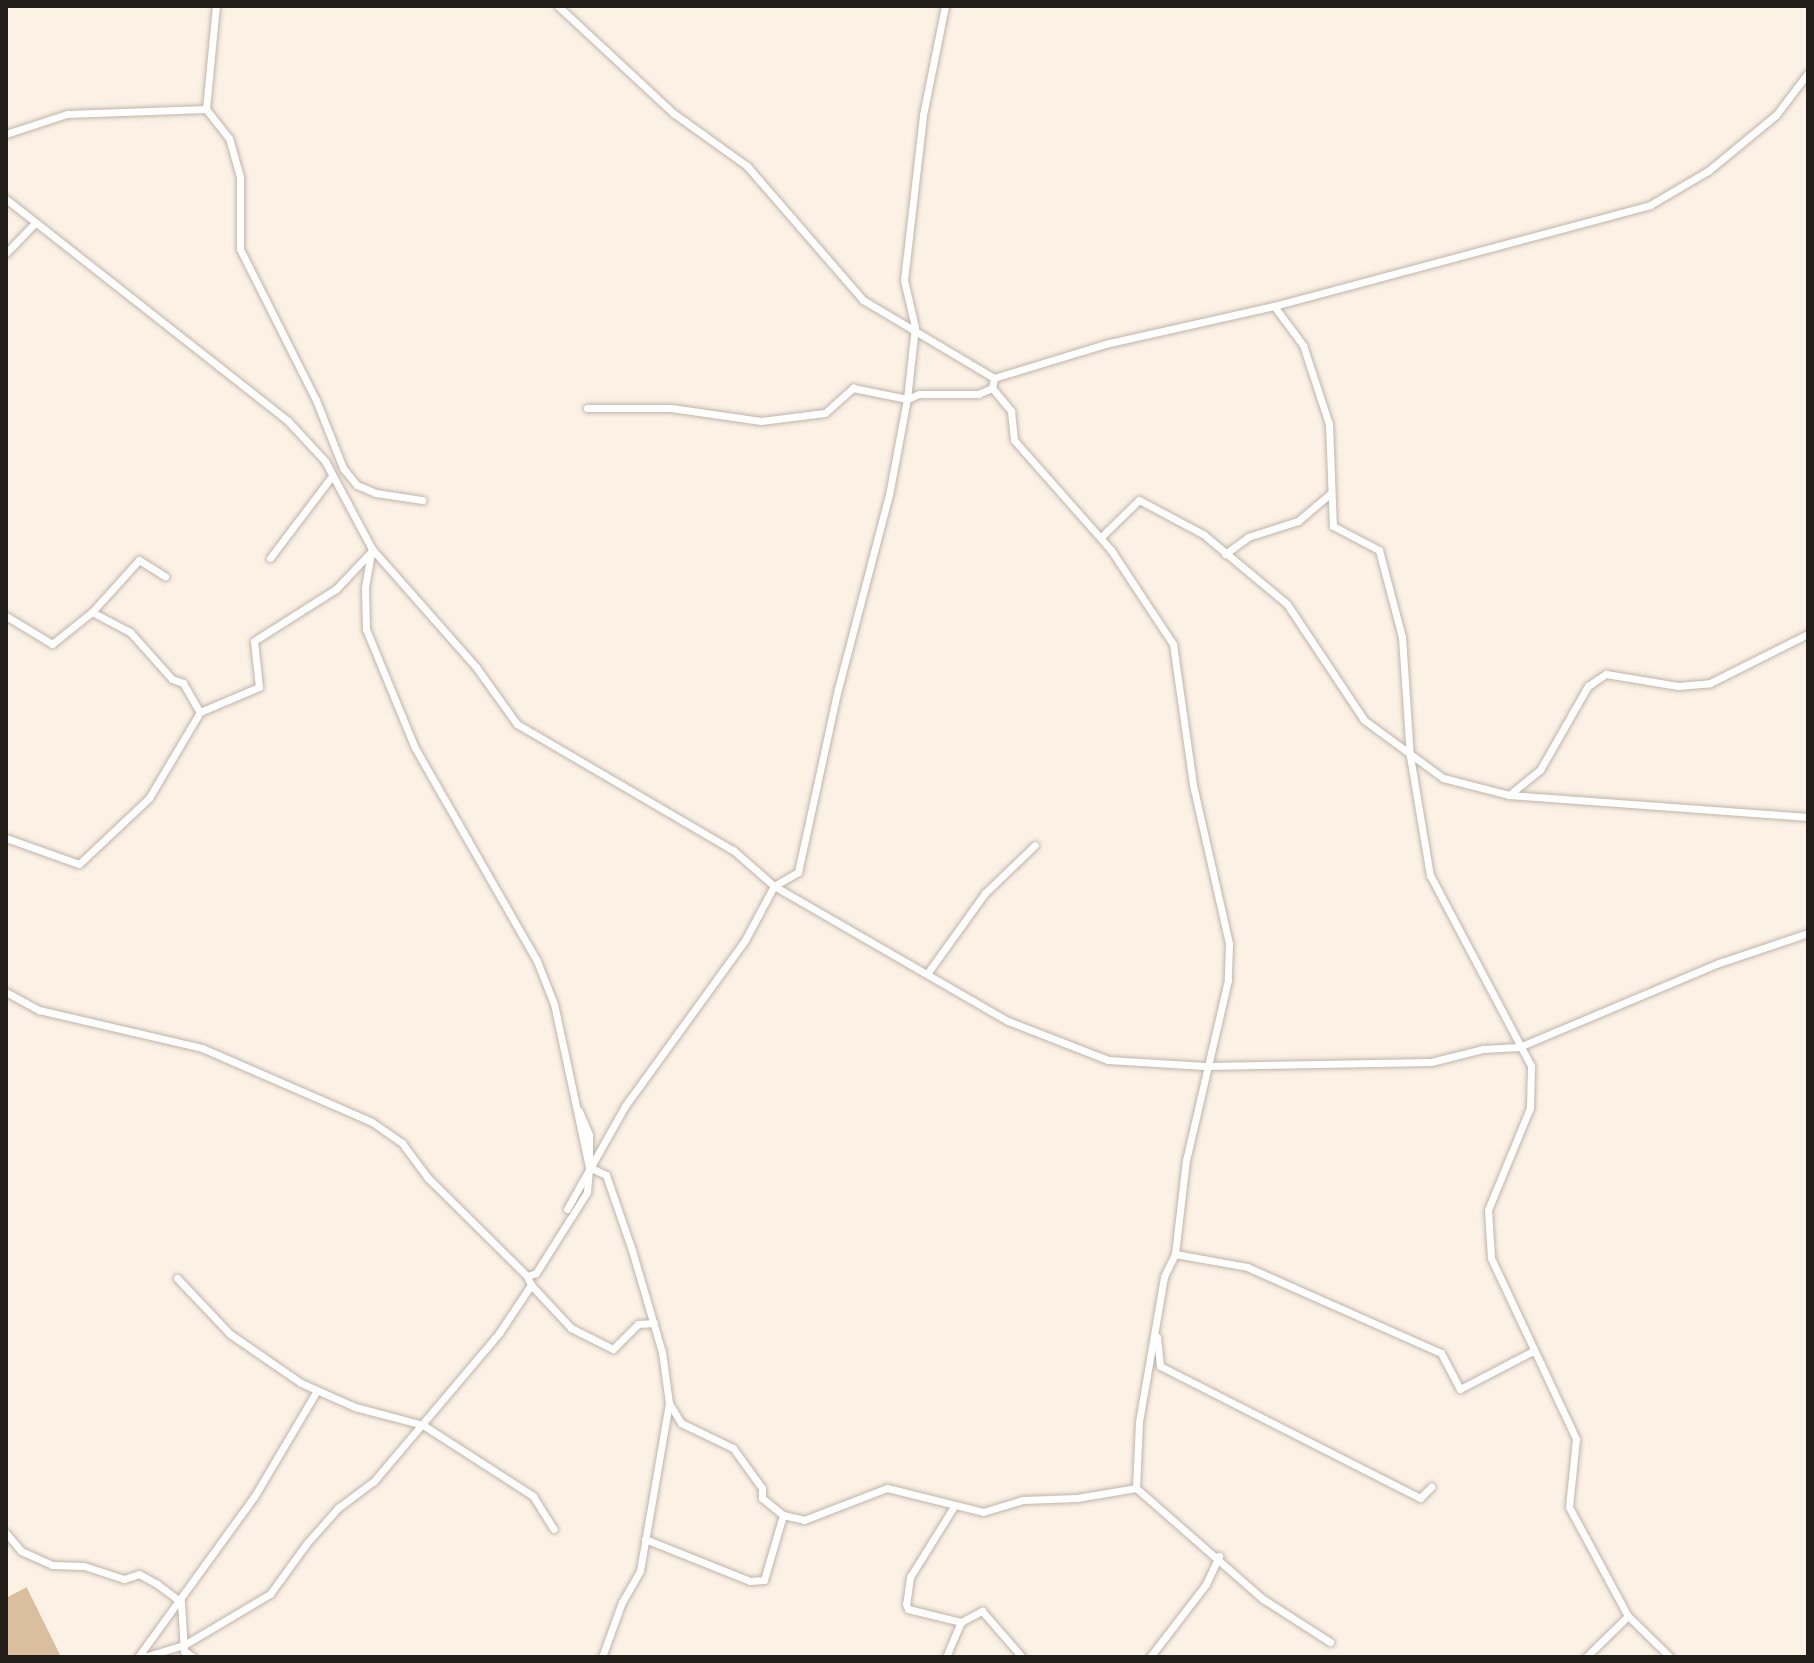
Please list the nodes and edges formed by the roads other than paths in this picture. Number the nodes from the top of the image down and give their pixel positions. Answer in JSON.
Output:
{"nodes":[{"id":1,"x":216,"y":6,"type":"edge"},
{"id":2,"x":558,"y":6,"type":"edge"},
{"id":3,"x":945,"y":6,"type":"edge"},
{"id":4,"x":1808,"y":73,"type":"edge"},
{"id":5,"x":206,"y":109,"type":"junction"},
{"id":6,"x":6,"y":134,"type":"edge"},
{"id":7,"x":6,"y":199,"type":"edge"},
{"id":8,"x":35,"y":223,"type":"junction"},
{"id":9,"x":6,"y":253,"type":"edge"},
{"id":10,"x":1274,"y":306,"type":"junction"},
{"id":11,"x":915,"y":327,"type":"junction"},
{"id":12,"x":994,"y":378,"type":"junction"},
{"id":13,"x":992,"y":388,"type":"junction"},
{"id":14,"x":907,"y":399,"type":"junction"},
{"id":15,"x":587,"y":408,"type":"dead end"},
{"id":16,"x":332,"y":476,"type":"junction"},
{"id":17,"x":1332,"y":492,"type":"junction"},
{"id":18,"x":422,"y":500,"type":"dead end"},
{"id":19,"x":1101,"y":537,"type":"junction"},
{"id":20,"x":372,"y":549,"type":"junction"},
{"id":21,"x":1225,"y":554,"type":"junction"},
{"id":22,"x":270,"y":558,"type":"dead end"},
{"id":23,"x":165,"y":576,"type":"dead end"},
{"id":24,"x":92,"y":612,"type":"junction"},
{"id":25,"x":6,"y":616,"type":"edge"},
{"id":26,"x":1808,"y":634,"type":"edge"},
{"id":27,"x":200,"y":712,"type":"junction"},
{"id":28,"x":1410,"y":756,"type":"junction"},
{"id":29,"x":1509,"y":795,"type":"junction"},
{"id":30,"x":1808,"y":817,"type":"edge"},
{"id":31,"x":6,"y":838,"type":"edge"},
{"id":32,"x":1035,"y":845,"type":"dead end"},
{"id":33,"x":774,"y":886,"type":"junction"},
{"id":34,"x":1808,"y":933,"type":"edge"},
{"id":35,"x":929,"y":971,"type":"junction"},
{"id":36,"x":6,"y":992,"type":"edge"},
{"id":37,"x":1519,"y":1047,"type":"junction"},
{"id":38,"x":1205,"y":1066,"type":"junction"},
{"id":39,"x":589,"y":1167,"type":"junction"},
{"id":40,"x":567,"y":1209,"type":"dead end"},
{"id":41,"x":1175,"y":1254,"type":"junction"},
{"id":42,"x":527,"y":1276,"type":"junction"},
{"id":43,"x":177,"y":1278,"type":"dead end"},
{"id":44,"x":531,"y":1285,"type":"junction"},
{"id":45,"x":654,"y":1323,"type":"junction"},
{"id":46,"x":1157,"y":1327,"type":"junction"},
{"id":47,"x":1533,"y":1351,"type":"junction"},
{"id":48,"x":316,"y":1392,"type":"junction"},
{"id":49,"x":669,"y":1403,"type":"junction"},
{"id":50,"x":423,"y":1425,"type":"junction"},
{"id":51,"x":1431,"y":1487,"type":"dead end"},
{"id":52,"x":1136,"y":1488,"type":"junction"},
{"id":53,"x":953,"y":1508,"type":"junction"},
{"id":54,"x":783,"y":1515,"type":"junction"},
{"id":55,"x":554,"y":1529,"type":"dead end"},
{"id":56,"x":6,"y":1533,"type":"edge"},
{"id":57,"x":645,"y":1539,"type":"junction"},
{"id":58,"x":1219,"y":1556,"type":"junction"},
{"id":59,"x":181,"y":1602,"type":"junction"},
{"id":60,"x":1628,"y":1616,"type":"junction"},
{"id":61,"x":961,"y":1622,"type":"junction"},
{"id":62,"x":1330,"y":1642,"type":"dead end"},
{"id":63,"x":184,"y":1645,"type":"junction"},
{"id":64,"x":138,"y":1657,"type":"edge"},
{"id":65,"x":144,"y":1657,"type":"edge"},
{"id":66,"x":193,"y":1657,"type":"edge"},
{"id":67,"x":602,"y":1657,"type":"edge"},
{"id":68,"x":946,"y":1657,"type":"edge"},
{"id":69,"x":1022,"y":1657,"type":"edge"},
{"id":70,"x":1150,"y":1657,"type":"edge"},
{"id":71,"x":1586,"y":1657,"type":"edge"},
{"id":72,"x":1670,"y":1657,"type":"edge"}],
"edges":[{"from":1,"to":5,"type":"street"},
{"from":2,"to":11,"type":"street"},
{"from":3,"to":11,"type":"street"},
{"from":4,"to":10,"type":"street"},
{"from":5,"to":6,"type":"street"},
{"from":5,"to":18,"type":"street"},
{"from":7,"to":8,"type":"street"},
{"from":8,"to":9,"type":"street"},
{"from":8,"to":16,"type":"street"},
{"from":10,"to":12,"type":"street"},
{"from":10,"to":17,"type":"street"},
{"from":11,"to":12,"type":"street"},
{"from":11,"to":14,"type":"street"},
{"from":12,"to":13,"type":"street"},
{"from":13,"to":14,"type":"street"},
{"from":13,"to":19,"type":"street"},
{"from":14,"to":15,"type":"street"},
{"from":14,"to":33,"type":"street"},
{"from":16,"to":20,"type":"street"},
{"from":16,"to":22,"type":"street"},
{"from":17,"to":21,"type":"street"},
{"from":17,"to":28,"type":"street"},
{"from":19,"to":21,"type":"street"},
{"from":19,"to":38,"type":"street"},
{"from":20,"to":27,"type":"street"},
{"from":20,"to":33,"type":"street"},
{"from":20,"to":39,"type":"street"},
{"from":21,"to":28,"type":"street"},
{"from":23,"to":24,"type":"street"},
{"from":24,"to":25,"type":"street"},
{"from":24,"to":27,"type":"street"},
{"from":26,"to":29,"type":"street"},
{"from":27,"to":31,"type":"street"},
{"from":28,"to":29,"type":"street"},
{"from":28,"to":37,"type":"street"},
{"from":29,"to":30,"type":"street"},
{"from":32,"to":35,"type":"street"},
{"from":33,"to":35,"type":"street"},
{"from":33,"to":39,"type":"street"},
{"from":34,"to":37,"type":"street"},
{"from":35,"to":38,"type":"street"},
{"from":36,"to":42,"type":"street"},
{"from":37,"to":38,"type":"street"},
{"from":37,"to":47,"type":"street"},
{"from":38,"to":41,"type":"street"},
{"from":39,"to":40,"type":"street"},
{"from":39,"to":42,"type":"street"},
{"from":39,"to":45,"type":"street"},
{"from":41,"to":46,"type":"street"},
{"from":41,"to":47,"type":"street"},
{"from":42,"to":44,"type":"street"},
{"from":43,"to":48,"type":"street"},
{"from":44,"to":45,"type":"street"},
{"from":44,"to":50,"type":"street"},
{"from":45,"to":49,"type":"street"},
{"from":46,"to":51,"type":"street"},
{"from":46,"to":52,"type":"street"},
{"from":47,"to":60,"type":"street"},
{"from":48,"to":50,"type":"street"},
{"from":48,"to":59,"type":"street"},
{"from":49,"to":54,"type":"street"},
{"from":49,"to":57,"type":"street"},
{"from":50,"to":55,"type":"street"},
{"from":50,"to":63,"type":"street"},
{"from":52,"to":53,"type":"street"},
{"from":52,"to":58,"type":"street"},
{"from":53,"to":54,"type":"street"},
{"from":53,"to":61,"type":"street"},
{"from":54,"to":57,"type":"street"},
{"from":56,"to":59,"type":"street"},
{"from":57,"to":67,"type":"street"},
{"from":58,"to":62,"type":"street"},
{"from":58,"to":70,"type":"street"},
{"from":59,"to":63,"type":"street"},
{"from":59,"to":64,"type":"street"},
{"from":60,"to":71,"type":"street"},
{"from":60,"to":72,"type":"street"},
{"from":61,"to":68,"type":"street"},
{"from":61,"to":69,"type":"street"},
{"from":63,"to":65,"type":"street"},
{"from":63,"to":66,"type":"street"}]}
